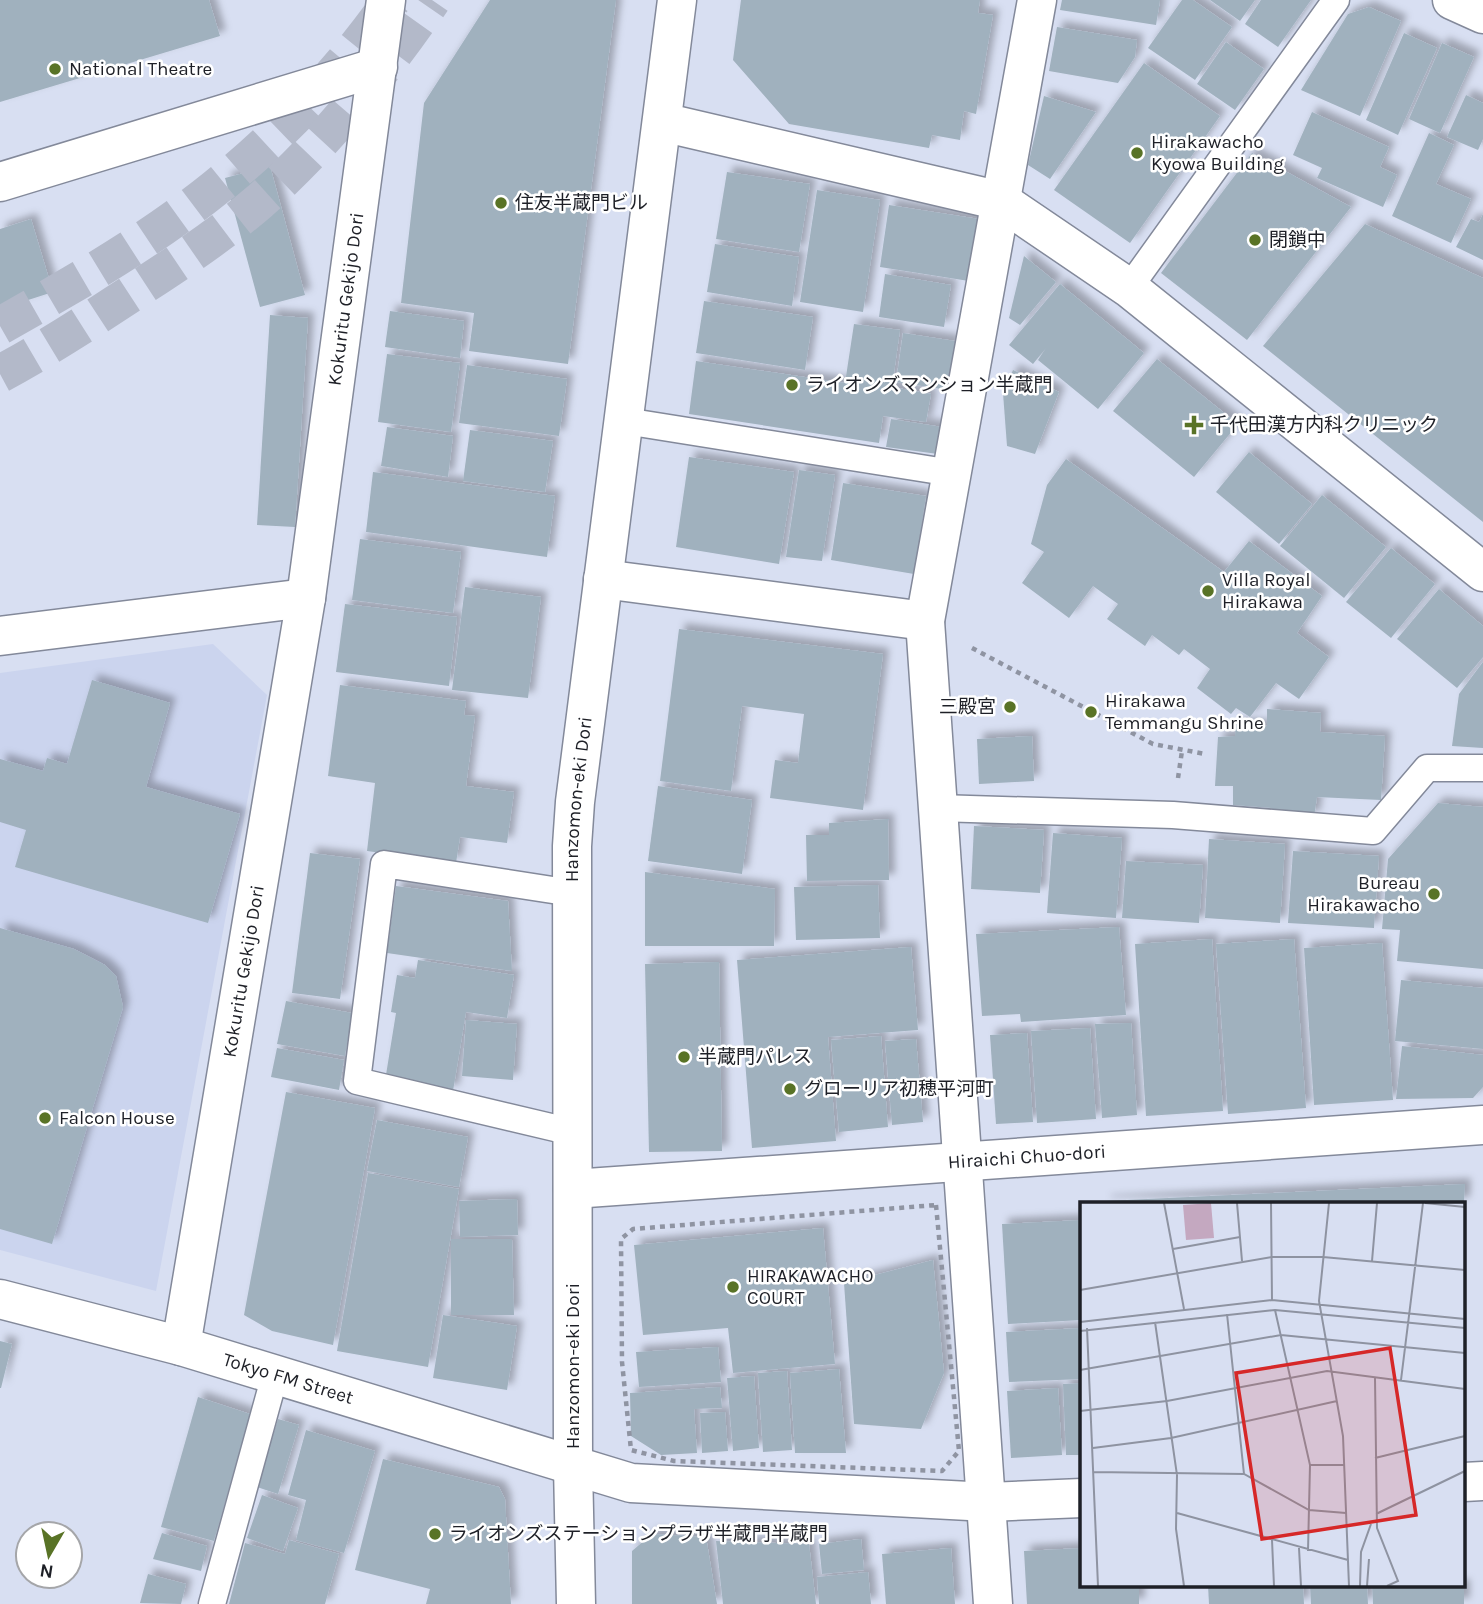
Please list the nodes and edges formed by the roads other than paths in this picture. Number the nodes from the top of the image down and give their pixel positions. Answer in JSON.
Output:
{"nodes":[{"id":1,"x":386,"y":0,"type":"edge"},
{"id":2,"x":677,"y":0,"type":"edge"},
{"id":3,"x":1037,"y":0,"type":"edge"},
{"id":4,"x":1336,"y":0,"type":"edge"},
{"id":5,"x":1452,"y":0,"type":"edge"},
{"id":6,"x":1483,"y":14,"type":"edge"},
{"id":7,"x":378,"y":66,"type":"junction"},
{"id":8,"x":662,"y":122,"type":"junction"},
{"id":9,"x":0,"y":183,"type":"edge"},
{"id":10,"x":1001,"y":201,"type":"junction"},
{"id":11,"x":1129,"y":288,"type":"junction"},
{"id":12,"x":625,"y":421,"type":"junction"},
{"id":13,"x":952,"y":473,"type":"junction"},
{"id":14,"x":1483,"y":572,"type":"edge"},
{"id":15,"x":603,"y":579,"type":"junction"},
{"id":16,"x":306,"y":597,"type":"junction"},
{"id":17,"x":925,"y":621,"type":"junction"},
{"id":18,"x":0,"y":636,"type":"edge"},
{"id":19,"x":1483,"y":768,"type":"edge"},
{"id":20,"x":938,"y":808,"type":"junction"},
{"id":21,"x":572,"y":893,"type":"junction"},
{"id":22,"x":1483,"y":1125,"type":"edge"},
{"id":23,"x":572,"y":1132,"type":"junction"},
{"id":24,"x":964,"y":1163,"type":"junction"},
{"id":25,"x":573,"y":1189,"type":"junction"},
{"id":26,"x":0,"y":1299,"type":"edge"},
{"id":27,"x":181,"y":1346,"type":"junction"},
{"id":28,"x":275,"y":1375,"type":"junction"},
{"id":29,"x":573,"y":1466,"type":"junction"},
{"id":30,"x":1080,"y":1498,"type":"edge"},
{"id":31,"x":988,"y":1502,"type":"junction"},
{"id":32,"x":212,"y":1604,"type":"edge"},
{"id":33,"x":576,"y":1604,"type":"edge"},
{"id":34,"x":993,"y":1604,"type":"edge"}],
"edges":[{"from":1,"to":7,"type":"street","name":"Kokuritu Gekijo Dori"},
{"from":2,"to":8,"type":"street","name":"Hanzomon-eki Dori"},
{"from":3,"to":10,"type":"street"},
{"from":4,"to":11,"type":"lane"},
{"from":5,"to":6,"type":"street"},
{"from":7,"to":9,"type":"street"},
{"from":7,"to":16,"type":"street","name":"Kokuritu Gekijo Dori"},
{"from":8,"to":10,"type":"street"},
{"from":8,"to":12,"type":"street","name":"Hanzomon-eki Dori"},
{"from":10,"to":11,"type":"street"},
{"from":10,"to":13,"type":"street"},
{"from":11,"to":14,"type":"street"},
{"from":12,"to":13,"type":"lane"},
{"from":12,"to":15,"type":"street","name":"Hanzomon-eki Dori"},
{"from":13,"to":17,"type":"street"},
{"from":15,"to":17,"type":"street"},
{"from":15,"to":21,"type":"street","name":"Hanzomon-eki Dori"},
{"from":16,"to":18,"type":"street"},
{"from":16,"to":27,"type":"street","name":"Kokuritu Gekijo Dori"},
{"from":17,"to":20,"type":"street"},
{"from":19,"to":20,"type":"lane"},
{"from":20,"to":24,"type":"street"},
{"from":21,"to":23,"type":"street","name":"Hanzomon-eki Dori"},
{"from":21,"to":23,"type":"lane"},
{"from":22,"to":24,"type":"street","name":"Hiraichi Chuo-dori"},
{"from":23,"to":25,"type":"street","name":"Hanzomon-eki Dori"},
{"from":24,"to":25,"type":"street","name":"Hiraichi Chuo-dori"},
{"from":24,"to":31,"type":"street"},
{"from":25,"to":29,"type":"street","name":"Hanzomon-eki Dori"},
{"from":26,"to":27,"type":"street","name":"Tokyo FM Street"},
{"from":27,"to":28,"type":"street","name":"Tokyo FM Street"},
{"from":28,"to":29,"type":"street","name":"Tokyo FM Street"},
{"from":28,"to":32,"type":"lane"},
{"from":29,"to":31,"type":"street","name":"Tokyo FM Street"},
{"from":29,"to":33,"type":"street","name":"Hanzomon-eki Dori"},
{"from":30,"to":31,"type":"street","name":"Tokyo FM Street"},
{"from":31,"to":34,"type":"street"}]}
